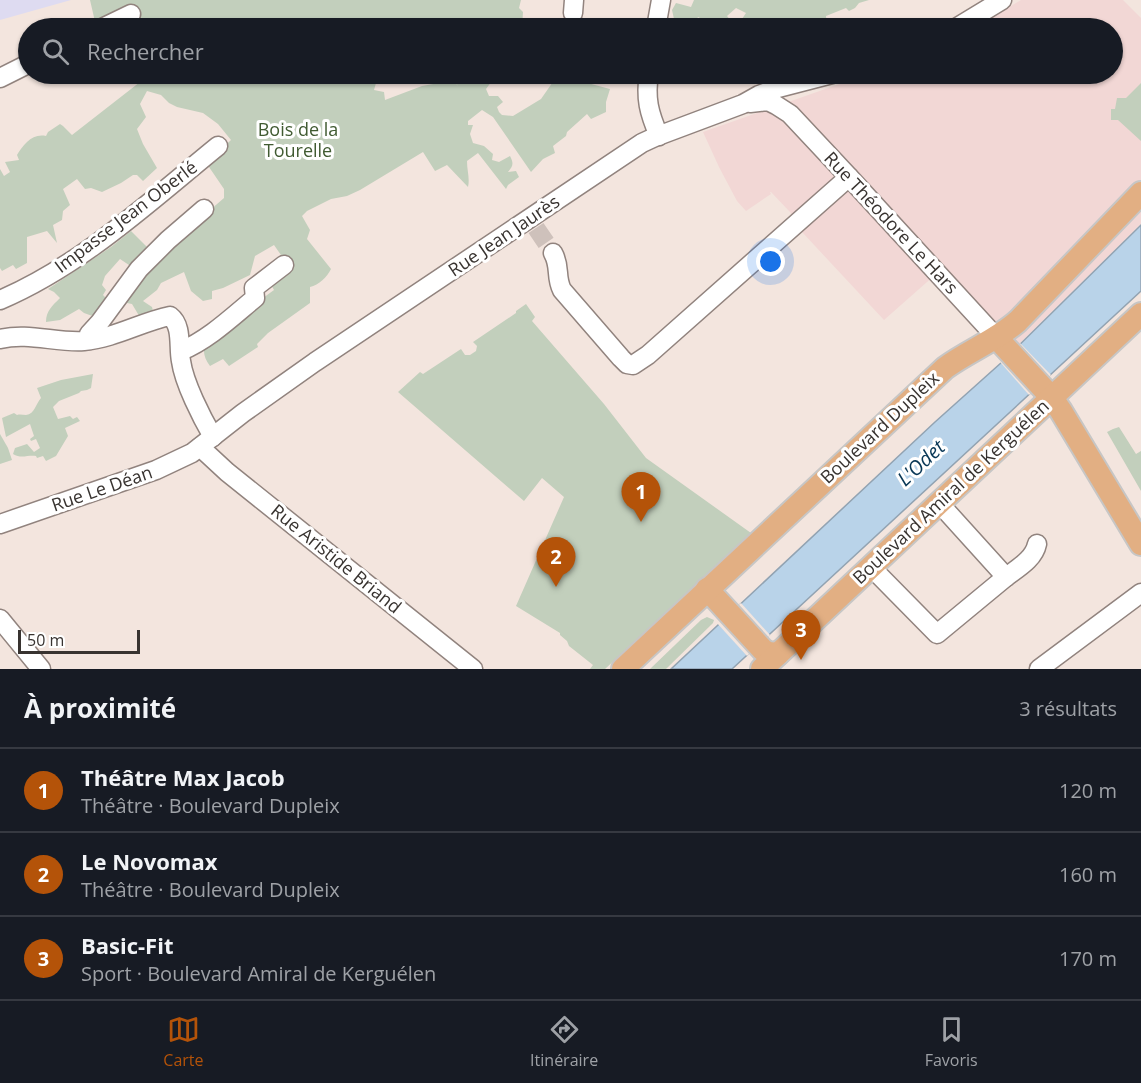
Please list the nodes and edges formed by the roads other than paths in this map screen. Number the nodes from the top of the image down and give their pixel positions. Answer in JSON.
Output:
{"nodes":[{"id":1,"x":661,"y":0,"type":"edge"},
{"id":2,"x":1002,"y":0,"type":"edge"},
{"id":3,"x":131,"y":14,"type":"dead end"},
{"id":4,"x":123,"y":18,"type":"edge"},
{"id":5,"x":658,"y":18,"type":"edge"},
{"id":6,"x":972,"y":18,"type":"edge"},
{"id":7,"x":18,"y":69,"type":"edge"},
{"id":8,"x":0,"y":78,"type":"edge"},
{"id":9,"x":648,"y":84,"type":"edge"},
{"id":10,"x":795,"y":84,"type":"joint"},
{"id":11,"x":743,"y":104,"type":"junction"},
{"id":12,"x":786,"y":111,"type":"junction"},
{"id":13,"x":659,"y":136,"type":"junction"},
{"id":14,"x":218,"y":146,"type":"dead end"},
{"id":15,"x":849,"y":177,"type":"junction"},
{"id":16,"x":1141,"y":193,"type":"edge"},
{"id":17,"x":204,"y":209,"type":"dead end"},
{"id":18,"x":553,"y":253,"type":"tunnel mouth"},
{"id":19,"x":284,"y":265,"type":"dead end"},
{"id":20,"x":0,"y":300,"type":"edge"},
{"id":21,"x":1141,"y":314,"type":"edge"},
{"id":22,"x":0,"y":339,"type":"edge"},
{"id":23,"x":88,"y":340,"type":"junction"},
{"id":24,"x":1003,"y":344,"type":"junction"},
{"id":25,"x":181,"y":351,"type":"junction"},
{"id":26,"x":1046,"y":391,"type":"junction"},
{"id":27,"x":207,"y":442,"type":"junction"},
{"id":28,"x":939,"y":503,"type":"junction"},
{"id":29,"x":0,"y":524,"type":"edge"},
{"id":30,"x":1037,"y":544,"type":"dead end"},
{"id":31,"x":1141,"y":544,"type":"edge"},
{"id":32,"x":871,"y":567,"type":"junction"},
{"id":33,"x":1006,"y":577,"type":"junction"},
{"id":34,"x":707,"y":589,"type":"junction"},
{"id":35,"x":1141,"y":593,"type":"edge"},
{"id":36,"x":0,"y":620,"type":"edge"},
{"id":37,"x":766,"y":656,"type":"edge"},
{"id":38,"x":41,"y":669,"type":"edge"},
{"id":39,"x":473,"y":669,"type":"edge"},
{"id":40,"x":622,"y":669,"type":"edge"},
{"id":41,"x":1039,"y":669,"type":"edge"}],
"edges":[{"from":1,"to":5,"type":"street"},
{"from":2,"to":6,"type":"street"},
{"from":3,"to":4,"type":"street"},
{"from":7,"to":8,"type":"street"},
{"from":9,"to":13,"type":"street"},
{"from":10,"to":11,"type":"street","name":"Rue Jean Jaurès"},
{"from":10,"to":12,"type":"street"},
{"from":11,"to":12,"type":"street","name":"Rue Théodore Le Hars"},
{"from":11,"to":13,"type":"street","name":"Rue Jean Jaurès"},
{"from":12,"to":15,"type":"street","name":"Rue Théodore Le Hars"},
{"from":13,"to":27,"type":"street","name":"Rue Jean Jaurès"},
{"from":14,"to":20,"type":"street","name":"Impasse Jean Oberlé"},
{"from":15,"to":18,"type":"street"},
{"from":15,"to":24,"type":"street","name":"Rue Théodore Le Hars"},
{"from":16,"to":24,"type":"main road","name":"Boulevard Dupleix"},
{"from":17,"to":23,"type":"street"},
{"from":19,"to":25,"type":"street"},
{"from":21,"to":26,"type":"main road","name":"Boulevard Amiral de Kerguélen"},
{"from":22,"to":23,"type":"street"},
{"from":23,"to":25,"type":"street","name":"Rue Aristide Briand"},
{"from":24,"to":26,"type":"main road"},
{"from":24,"to":34,"type":"main road","name":"Boulevard Dupleix"},
{"from":25,"to":27,"type":"street","name":"Rue Aristide Briand"},
{"from":26,"to":28,"type":"main road","name":"Boulevard Amiral de Kerguélen"},
{"from":26,"to":31,"type":"main road"},
{"from":27,"to":29,"type":"street","name":"Rue Le Déan"},
{"from":27,"to":39,"type":"street","name":"Rue Aristide Briand"},
{"from":28,"to":32,"type":"main road","name":"Boulevard Amiral de Kerguélen"},
{"from":28,"to":33,"type":"street"},
{"from":30,"to":33,"type":"street"},
{"from":32,"to":33,"type":"street"},
{"from":32,"to":37,"type":"main road","name":"Boulevard Amiral de Kerguélen"},
{"from":34,"to":37,"type":"main road"},
{"from":34,"to":40,"type":"main road","name":"Boulevard Dupleix"},
{"from":35,"to":41,"type":"street"},
{"from":36,"to":38,"type":"street"}]}
